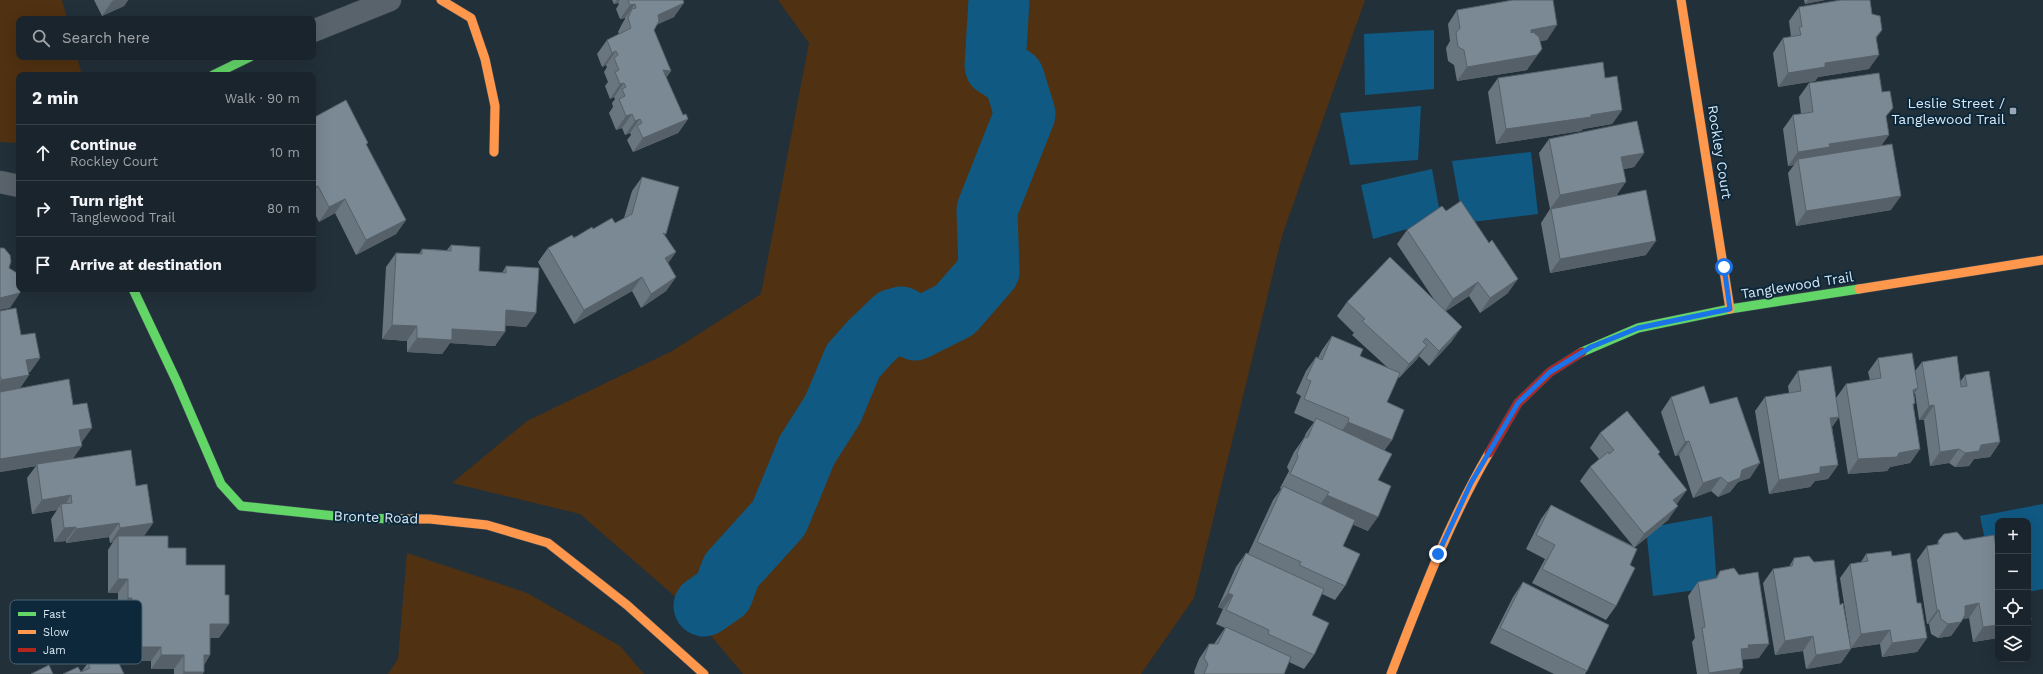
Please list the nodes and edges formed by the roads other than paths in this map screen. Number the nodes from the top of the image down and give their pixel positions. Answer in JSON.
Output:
{"nodes":[{"id":1,"x":390,"y":0,"type":"edge"},
{"id":2,"x":441,"y":0,"type":"edge"},
{"id":3,"x":1681,"y":0,"type":"edge"},
{"id":4,"x":316,"y":30,"type":"edge"},
{"id":5,"x":244,"y":60,"type":"edge"},
{"id":6,"x":219,"y":72,"type":"edge"},
{"id":7,"x":494,"y":152,"type":"dead end"},
{"id":8,"x":0,"y":182,"type":"edge"},
{"id":9,"x":16,"y":185,"type":"edge"},
{"id":10,"x":2043,"y":260,"type":"edge"},
{"id":11,"x":134,"y":292,"type":"edge"},
{"id":12,"x":1730,"y":309,"type":"junction"},
{"id":13,"x":704,"y":674,"type":"edge"},
{"id":14,"x":1391,"y":674,"type":"edge"}],
"edges":[{"from":1,"to":4,"type":"street"},
{"from":2,"to":7,"type":"street"},
{"from":3,"to":12,"type":"street","name":"Rockley Court"},
{"from":5,"to":6,"type":"street"},
{"from":8,"to":9,"type":"street"},
{"from":10,"to":12,"type":"street","name":"Tanglewood Trail"},
{"from":11,"to":13,"type":"street","name":"Bronte Road"},
{"from":12,"to":14,"type":"street","name":"Tanglewood Trail"}]}
